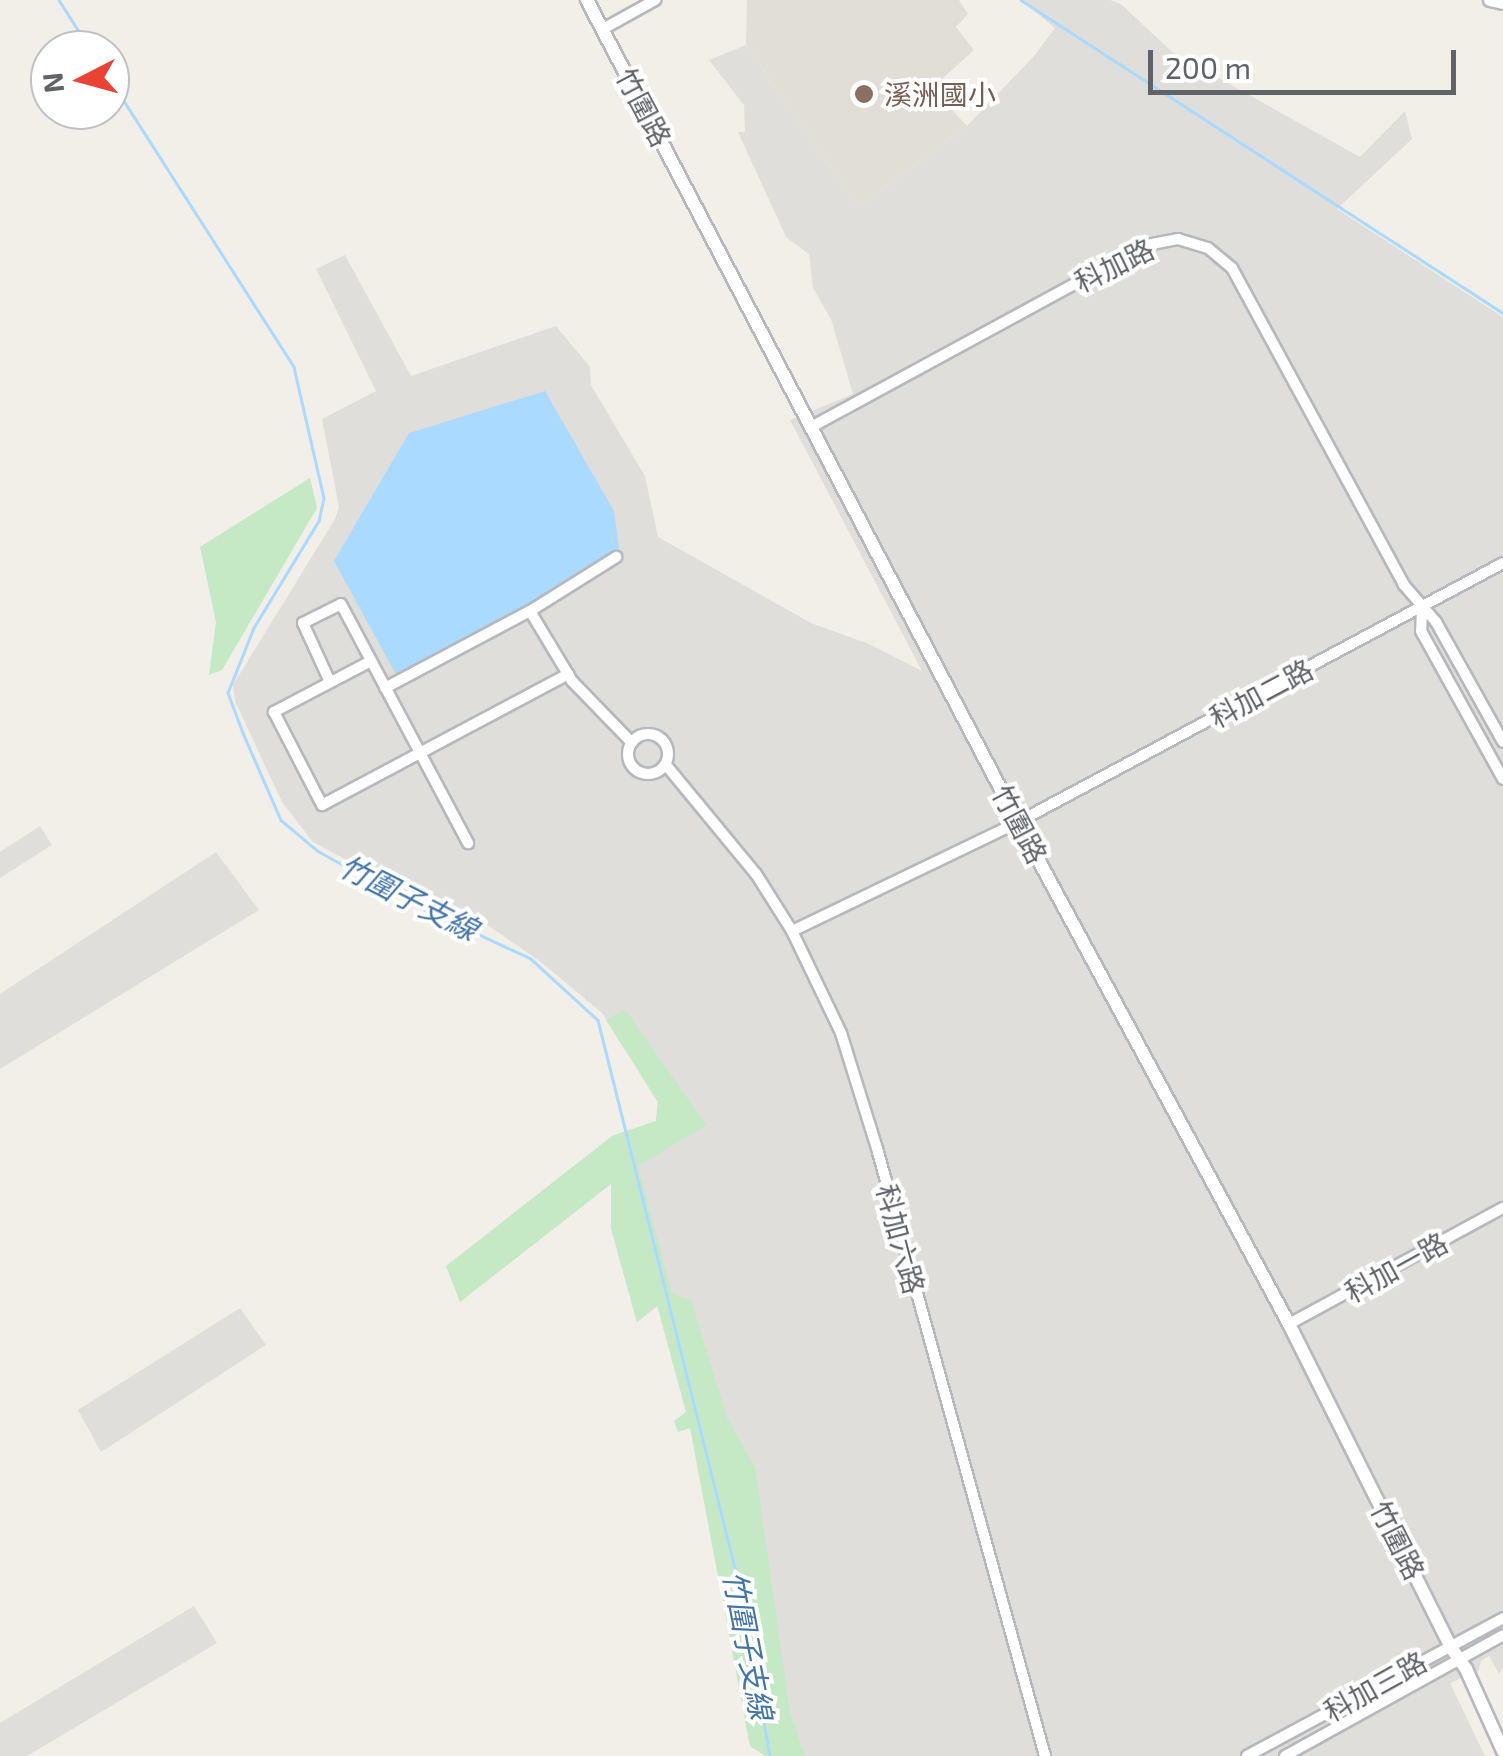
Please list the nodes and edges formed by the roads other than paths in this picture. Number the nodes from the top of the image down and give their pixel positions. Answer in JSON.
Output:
{"nodes":[{"id":1,"x":587,"y":0,"type":"edge"},
{"id":2,"x":655,"y":0,"type":"edge"},
{"id":3,"x":1490,"y":0,"type":"edge"},
{"id":4,"x":1503,"y":3,"type":"edge"},
{"id":5,"x":603,"y":29,"type":"junction"},
{"id":6,"x":812,"y":426,"type":"junction"},
{"id":7,"x":616,"y":557,"type":"dead end"},
{"id":8,"x":1503,"y":563,"type":"edge"},
{"id":9,"x":1422,"y":608,"type":"junction"},
{"id":10,"x":530,"y":611,"type":"junction"},
{"id":11,"x":371,"y":661,"type":"junction"},
{"id":12,"x":568,"y":674,"type":"junction"},
{"id":13,"x":330,"y":682,"type":"junction"},
{"id":14,"x":385,"y":688,"type":"junction"},
{"id":15,"x":1503,"y":742,"type":"edge"},
{"id":16,"x":632,"y":743,"type":"junction"},
{"id":17,"x":420,"y":752,"type":"junction"},
{"id":18,"x":666,"y":765,"type":"junction"},
{"id":19,"x":1503,"y":779,"type":"edge"},
{"id":20,"x":1018,"y":822,"type":"junction"},
{"id":21,"x":468,"y":844,"type":"dead end"},
{"id":22,"x":792,"y":930,"type":"junction"},
{"id":23,"x":1503,"y":1208,"type":"edge"},
{"id":24,"x":1289,"y":1324,"type":"junction"},
{"id":25,"x":1503,"y":1618,"type":"edge"},
{"id":26,"x":1503,"y":1635,"type":"edge"},
{"id":27,"x":1453,"y":1650,"type":"junction"},
{"id":28,"x":1503,"y":1752,"type":"edge"},
{"id":29,"x":1045,"y":1756,"type":"edge"},
{"id":30,"x":1247,"y":1756,"type":"edge"},
{"id":31,"x":1285,"y":1756,"type":"edge"}],
"edges":[{"from":1,"to":5,"type":"street","name":"竹圍路"},
{"from":2,"to":5,"type":"street"},
{"from":3,"to":4,"type":"street"},
{"from":5,"to":6,"type":"street","name":"竹圍路"},
{"from":6,"to":9,"type":"street","name":"科加路"},
{"from":6,"to":20,"type":"street","name":"竹圍路"},
{"from":7,"to":10,"type":"street"},
{"from":8,"to":9,"type":"street","name":"科加二路"},
{"from":9,"to":15,"type":"street","name":"科加路"},
{"from":9,"to":19,"type":"street","name":"科加路"},
{"from":9,"to":20,"type":"street","name":"科加二路"},
{"from":10,"to":12,"type":"street"},
{"from":10,"to":14,"type":"street"},
{"from":11,"to":13,"type":"street"},
{"from":11,"to":13,"type":"street"},
{"from":11,"to":14,"type":"street"},
{"from":12,"to":16,"type":"street"},
{"from":12,"to":17,"type":"street"},
{"from":13,"to":17,"type":"street"},
{"from":14,"to":17,"type":"street"},
{"from":16,"to":18,"type":"street"},
{"from":16,"to":18,"type":"street"},
{"from":17,"to":21,"type":"street"},
{"from":18,"to":22,"type":"street","name":"科加六路"},
{"from":20,"to":22,"type":"street","name":"科加二路"},
{"from":20,"to":24,"type":"street","name":"竹圍路"},
{"from":22,"to":29,"type":"street","name":"科加六路"},
{"from":23,"to":24,"type":"street","name":"科加一路"},
{"from":24,"to":27,"type":"street","name":"竹圍路"},
{"from":25,"to":27,"type":"street","name":"科加三路"},
{"from":26,"to":27,"type":"street","name":"科加三路"},
{"from":27,"to":28,"type":"street","name":"竹圍路"},
{"from":27,"to":30,"type":"street","name":"科加三路"},
{"from":27,"to":31,"type":"street","name":"科加三路"}]}
